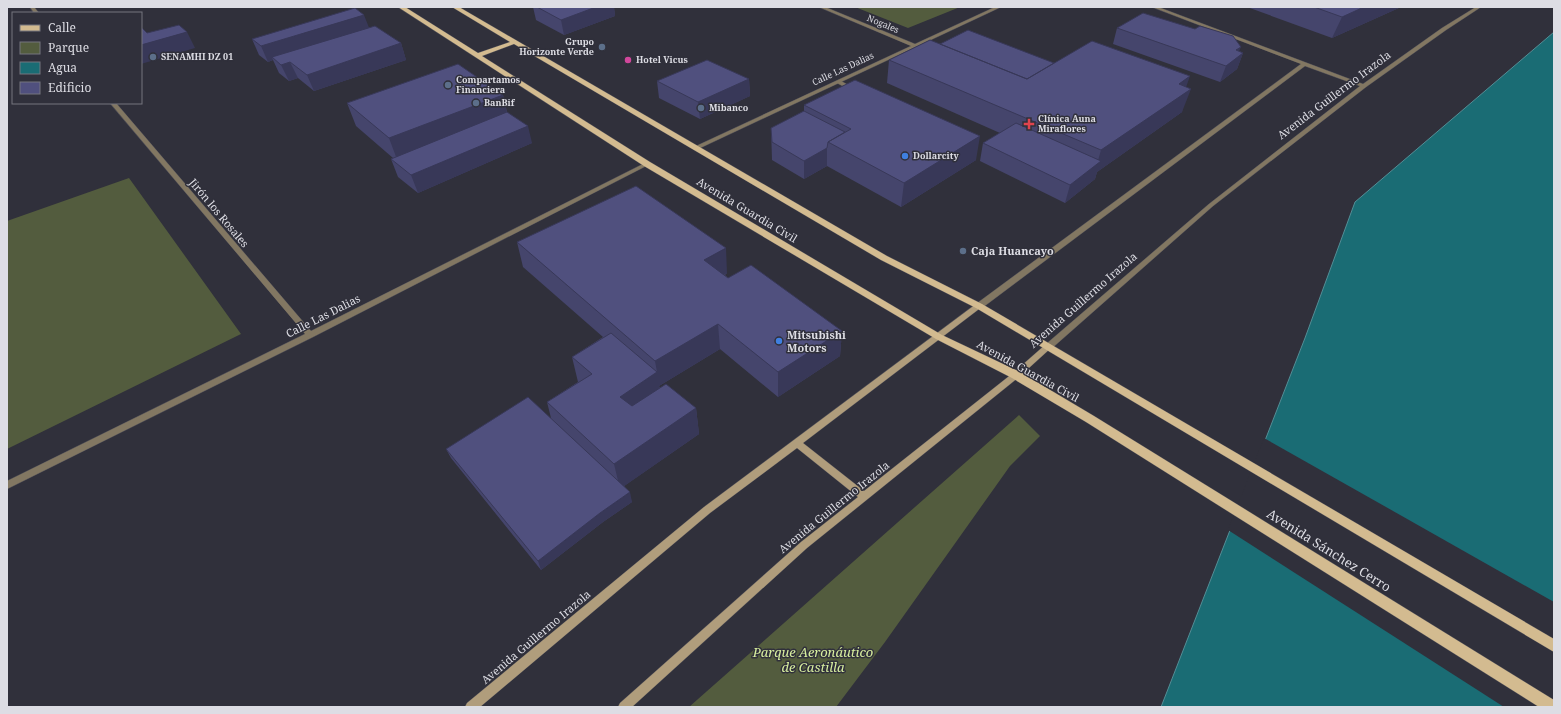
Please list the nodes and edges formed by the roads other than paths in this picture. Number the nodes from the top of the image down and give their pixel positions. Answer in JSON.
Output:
{"nodes":[{"id":1,"x":401,"y":7,"type":"edge"},
{"id":2,"x":455,"y":7,"type":"edge"},
{"id":3,"x":821,"y":7,"type":"edge"},
{"id":4,"x":999,"y":7,"type":"edge"},
{"id":5,"x":1154,"y":7,"type":"edge"},
{"id":6,"x":1479,"y":7,"type":"edge"},
{"id":7,"x":514,"y":42,"type":"junction"},
{"id":8,"x":915,"y":46,"type":"junction"},
{"id":9,"x":477,"y":56,"type":"junction"},
{"id":10,"x":1304,"y":64,"type":"junction"},
{"id":11,"x":839,"y":82,"type":"junction"},
{"id":12,"x":1364,"y":86,"type":"junction"},
{"id":13,"x":860,"y":92,"type":"edge"},
{"id":14,"x":114,"y":104,"type":"edge"},
{"id":15,"x":696,"y":148,"type":"junction"},
{"id":16,"x":647,"y":164,"type":"junction"},
{"id":17,"x":979,"y":306,"type":"junction"},
{"id":18,"x":310,"y":336,"type":"junction"},
{"id":19,"x":940,"y":337,"type":"junction"},
{"id":20,"x":1048,"y":346,"type":"junction"},
{"id":21,"x":1016,"y":375,"type":"junction"},
{"id":22,"x":1090,"y":419,"type":"joint"},
{"id":23,"x":796,"y":443,"type":"junction"},
{"id":24,"x":7,"y":485,"type":"edge"},
{"id":25,"x":865,"y":497,"type":"junction"},
{"id":26,"x":1554,"y":646,"type":"edge"},
{"id":27,"x":471,"y":707,"type":"edge"},
{"id":28,"x":624,"y":707,"type":"edge"},
{"id":29,"x":1552,"y":707,"type":"edge"}],
"edges":[{"from":1,"to":9,"type":"main road","name":"Avenida Guardia Civil"},
{"from":2,"to":7,"type":"main road"},
{"from":3,"to":8,"type":"street","name":"Nogales"},
{"from":4,"to":8,"type":"street","name":"Calle Las Dalias"},
{"from":5,"to":10,"type":"street"},
{"from":6,"to":12,"type":"street","name":"Avenida Guillermo Irazola"},
{"from":7,"to":9,"type":"main road"},
{"from":7,"to":15,"type":"main road"},
{"from":8,"to":11,"type":"street","name":"Calle Las Dalias"},
{"from":9,"to":16,"type":"main road","name":"Avenida Guardia Civil"},
{"from":10,"to":12,"type":"street"},
{"from":10,"to":17,"type":"street","name":"Avenida Guillermo Irazola"},
{"from":11,"to":13,"type":"street"},
{"from":11,"to":15,"type":"street","name":"Calle Las Dalias"},
{"from":12,"to":20,"type":"street","name":"Avenida Guillermo Irazola"},
{"from":14,"to":18,"type":"street","name":"Jirón los Rosales"},
{"from":15,"to":17,"type":"main road"},
{"from":16,"to":18,"type":"street","name":"Calle Las Dalias"},
{"from":16,"to":19,"type":"main road","name":"Avenida Guardia Civil"},
{"from":17,"to":19,"type":"main road","name":"Avenida Guillermo Irazola"},
{"from":17,"to":20,"type":"main road"},
{"from":18,"to":24,"type":"street","name":"Calle Las Dalias"},
{"from":19,"to":21,"type":"main road","name":"Avenida Guardia Civil"},
{"from":19,"to":23,"type":"main road","name":"Avenida Guillermo Irazola"},
{"from":20,"to":21,"type":"main road","name":"Avenida Guillermo Irazola"},
{"from":20,"to":26,"type":"main road"},
{"from":21,"to":22,"type":"main road","name":"Avenida Guardia Civil"},
{"from":21,"to":25,"type":"main road","name":"Avenida Guillermo Irazola"},
{"from":22,"to":29,"type":"main road","name":"Avenida Sánchez Cerro"},
{"from":23,"to":25,"type":"main road"},
{"from":23,"to":27,"type":"main road","name":"Avenida Guillermo Irazola"},
{"from":25,"to":28,"type":"main road","name":"Avenida Guillermo Irazola"}]}
